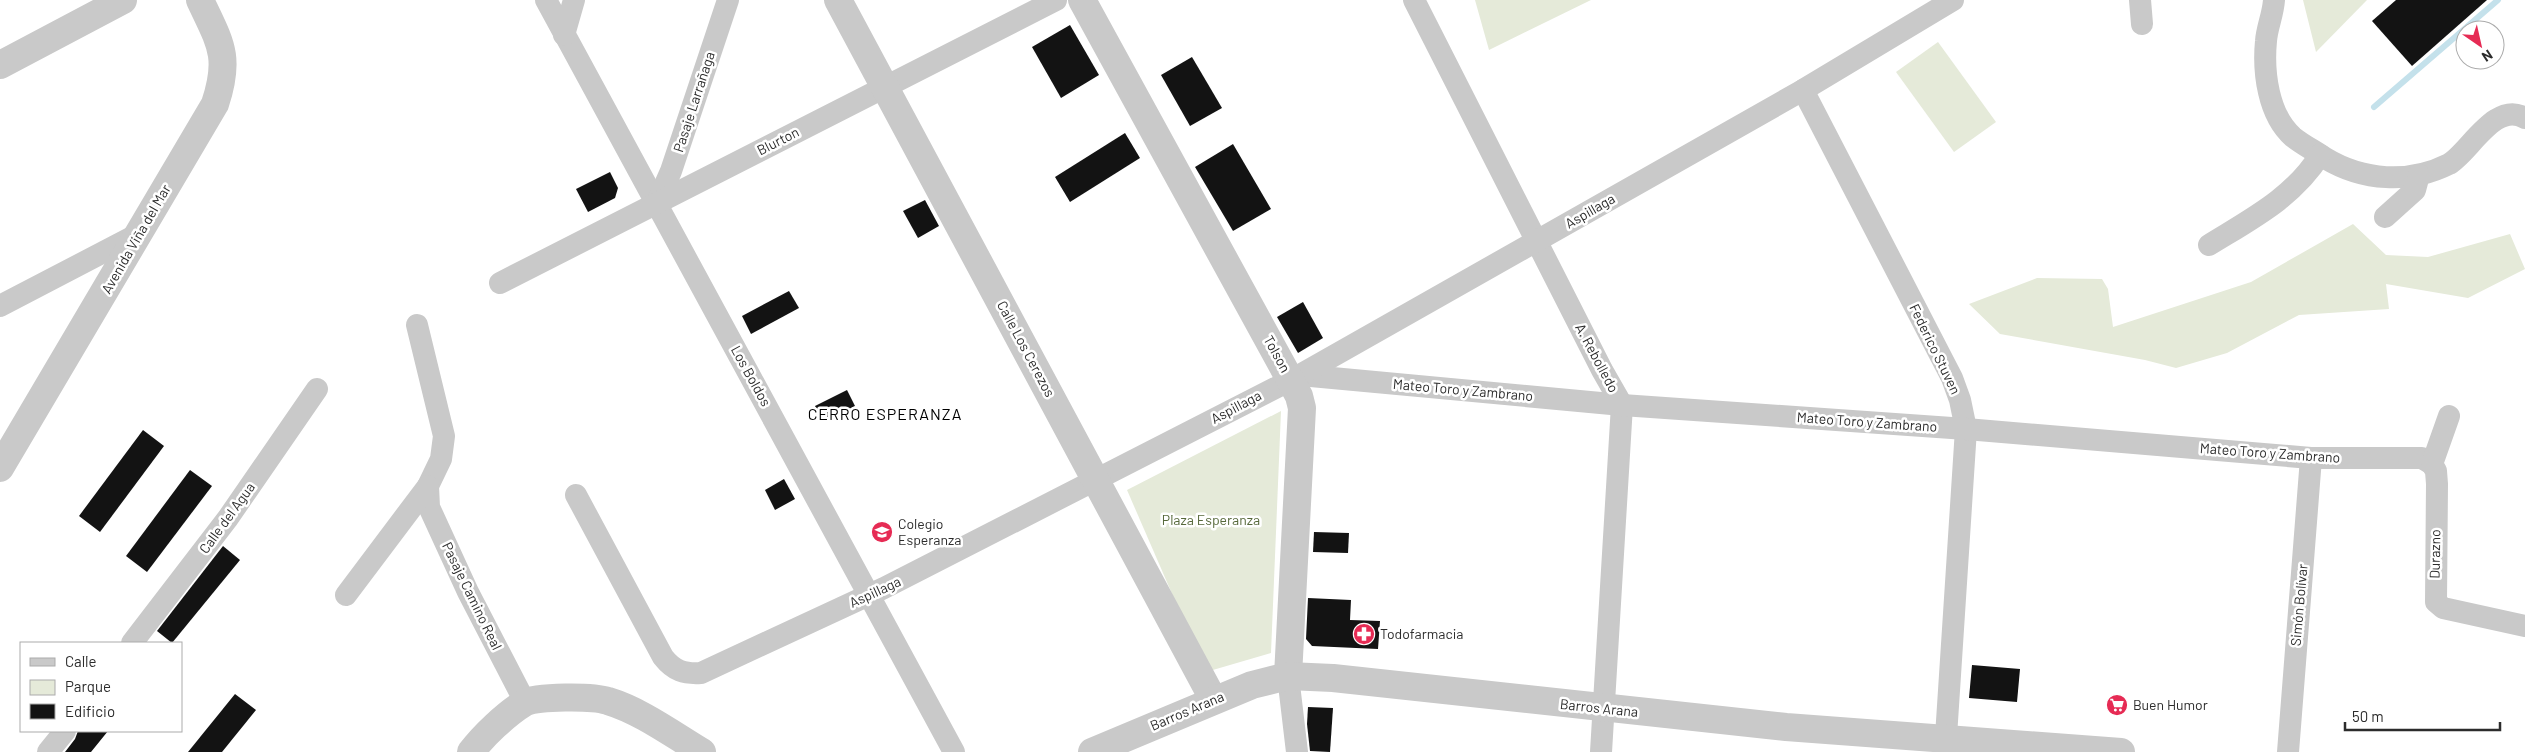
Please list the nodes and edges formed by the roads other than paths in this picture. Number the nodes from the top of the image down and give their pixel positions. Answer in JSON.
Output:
{"nodes":[{"id":1,"x":123,"y":0,"type":"edge"},
{"id":2,"x":200,"y":0,"type":"edge"},
{"id":3,"x":546,"y":0,"type":"edge"},
{"id":4,"x":574,"y":0,"type":"edge"},
{"id":5,"x":728,"y":0,"type":"edge"},
{"id":6,"x":838,"y":0,"type":"edge"},
{"id":7,"x":1056,"y":0,"type":"edge"},
{"id":8,"x":1082,"y":0,"type":"edge"},
{"id":9,"x":1414,"y":0,"type":"edge"},
{"id":10,"x":1953,"y":0,"type":"edge"},
{"id":11,"x":2140,"y":0,"type":"edge"},
{"id":12,"x":2274,"y":0,"type":"edge"},
{"id":13,"x":2142,"y":24,"type":"dead end"},
{"id":14,"x":564,"y":35,"type":"junction"},
{"id":15,"x":0,"y":65,"type":"edge"},
{"id":16,"x":885,"y":86,"type":"junction"},
{"id":17,"x":1804,"y":90,"type":"junction"},
{"id":18,"x":2525,"y":118,"type":"edge"},
{"id":19,"x":2320,"y":155,"type":"junction"},
{"id":20,"x":2419,"y":175,"type":"junction"},
{"id":21,"x":657,"y":203,"type":"junction"},
{"id":22,"x":2385,"y":217,"type":"dead end"},
{"id":23,"x":140,"y":233,"type":"junction"},
{"id":24,"x":1538,"y":241,"type":"junction"},
{"id":25,"x":2209,"y":245,"type":"dead end"},
{"id":26,"x":500,"y":282,"type":"dead end"},
{"id":27,"x":0,"y":306,"type":"edge"},
{"id":28,"x":417,"y":325,"type":"dead end"},
{"id":29,"x":1296,"y":377,"type":"junction"},
{"id":30,"x":317,"y":389,"type":"dead end"},
{"id":31,"x":1622,"y":405,"type":"junction"},
{"id":32,"x":2448,"y":416,"type":"dead end"},
{"id":33,"x":1966,"y":429,"type":"junction"},
{"id":34,"x":2311,"y":458,"type":"junction"},
{"id":35,"x":2432,"y":464,"type":"junction"},
{"id":36,"x":0,"y":468,"type":"edge"},
{"id":37,"x":1096,"y":480,"type":"junction"},
{"id":38,"x":428,"y":486,"type":"junction"},
{"id":39,"x":576,"y":495,"type":"dead end"},
{"id":40,"x":870,"y":594,"type":"junction"},
{"id":41,"x":346,"y":595,"type":"dead end"},
{"id":42,"x":2525,"y":626,"type":"edge"},
{"id":43,"x":133,"y":642,"type":"edge"},
{"id":44,"x":1288,"y":676,"type":"junction"},
{"id":45,"x":1213,"y":699,"type":"junction"},
{"id":46,"x":526,"y":702,"type":"junction"},
{"id":47,"x":1605,"y":709,"type":"junction"},
{"id":48,"x":63,"y":732,"type":"edge"},
{"id":49,"x":1946,"y":745,"type":"edge"},
{"id":50,"x":48,"y":752,"type":"edge"},
{"id":51,"x":471,"y":752,"type":"edge"},
{"id":52,"x":702,"y":752,"type":"edge"},
{"id":53,"x":954,"y":752,"type":"edge"},
{"id":54,"x":1092,"y":752,"type":"edge"},
{"id":55,"x":1297,"y":752,"type":"edge"},
{"id":56,"x":1601,"y":752,"type":"edge"},
{"id":57,"x":2121,"y":752,"type":"edge"},
{"id":58,"x":2288,"y":752,"type":"edge"}],
"edges":[{"from":1,"to":15,"type":"street"},
{"from":2,"to":23,"type":"street","name":"Avenida Viña del Mar"},
{"from":3,"to":14,"type":"street","name":"Los Boldos"},
{"from":4,"to":14,"type":"street"},
{"from":5,"to":21,"type":"street","name":"Pasaje Larrañaga"},
{"from":6,"to":16,"type":"street","name":"Calle Los Cerezos"},
{"from":7,"to":16,"type":"street","name":"Blurton"},
{"from":8,"to":29,"type":"street","name":"Tolson"},
{"from":9,"to":24,"type":"street","name":"A. Rebolledo"},
{"from":10,"to":17,"type":"street","name":"Aspillaga"},
{"from":11,"to":13,"type":"street"},
{"from":12,"to":19,"type":"street"},
{"from":14,"to":21,"type":"street","name":"Los Boldos"},
{"from":16,"to":21,"type":"street","name":"Blurton"},
{"from":16,"to":37,"type":"street","name":"Calle Los Cerezos"},
{"from":17,"to":24,"type":"street","name":"Aspillaga"},
{"from":17,"to":33,"type":"street","name":"Federico Stuven"},
{"from":18,"to":20,"type":"street"},
{"from":19,"to":20,"type":"street"},
{"from":19,"to":25,"type":"street"},
{"from":20,"to":22,"type":"street"},
{"from":21,"to":26,"type":"street","name":"Blurton"},
{"from":21,"to":40,"type":"street","name":"Los Boldos"},
{"from":23,"to":27,"type":"street"},
{"from":23,"to":36,"type":"street","name":"Avenida Viña del Mar"},
{"from":24,"to":29,"type":"street","name":"Aspillaga"},
{"from":24,"to":31,"type":"street","name":"A. Rebolledo"},
{"from":28,"to":38,"type":"street"},
{"from":29,"to":31,"type":"street","name":"Mateo Toro y Zambrano"},
{"from":29,"to":37,"type":"street","name":"Aspillaga"},
{"from":29,"to":44,"type":"street","name":"Tolson"},
{"from":30,"to":43,"type":"street","name":"Calle del Agua"},
{"from":31,"to":33,"type":"street","name":"Mateo Toro y Zambrano"},
{"from":31,"to":47,"type":"street","name":"A. Rebolledo"},
{"from":32,"to":35,"type":"street"},
{"from":33,"to":34,"type":"street","name":"Mateo Toro y Zambrano"},
{"from":33,"to":49,"type":"street","name":"Federico Stuven"},
{"from":34,"to":35,"type":"street","name":"Mateo Toro y Zambrano"},
{"from":34,"to":58,"type":"street","name":"Simón Bolívar"},
{"from":35,"to":42,"type":"street","name":"Durazno"},
{"from":37,"to":40,"type":"street","name":"Aspillaga"},
{"from":37,"to":45,"type":"street","name":"Calle Los Cerezos"},
{"from":38,"to":41,"type":"street"},
{"from":38,"to":46,"type":"street","name":"Pasaje Camino Real"},
{"from":39,"to":40,"type":"street","name":"Aspillaga"},
{"from":40,"to":53,"type":"street","name":"Los Boldos"},
{"from":44,"to":45,"type":"street","name":"Barros Arana"},
{"from":44,"to":47,"type":"street","name":"Barros Arana"},
{"from":44,"to":55,"type":"street","name":"Tolson"},
{"from":45,"to":54,"type":"street","name":"Barros Arana"},
{"from":46,"to":51,"type":"street"},
{"from":46,"to":52,"type":"street"},
{"from":47,"to":49,"type":"street","name":"Barros Arana"},
{"from":47,"to":56,"type":"street","name":"A. Rebolledo"},
{"from":48,"to":50,"type":"street"},
{"from":49,"to":57,"type":"street","name":"Barros Arana"}]}
